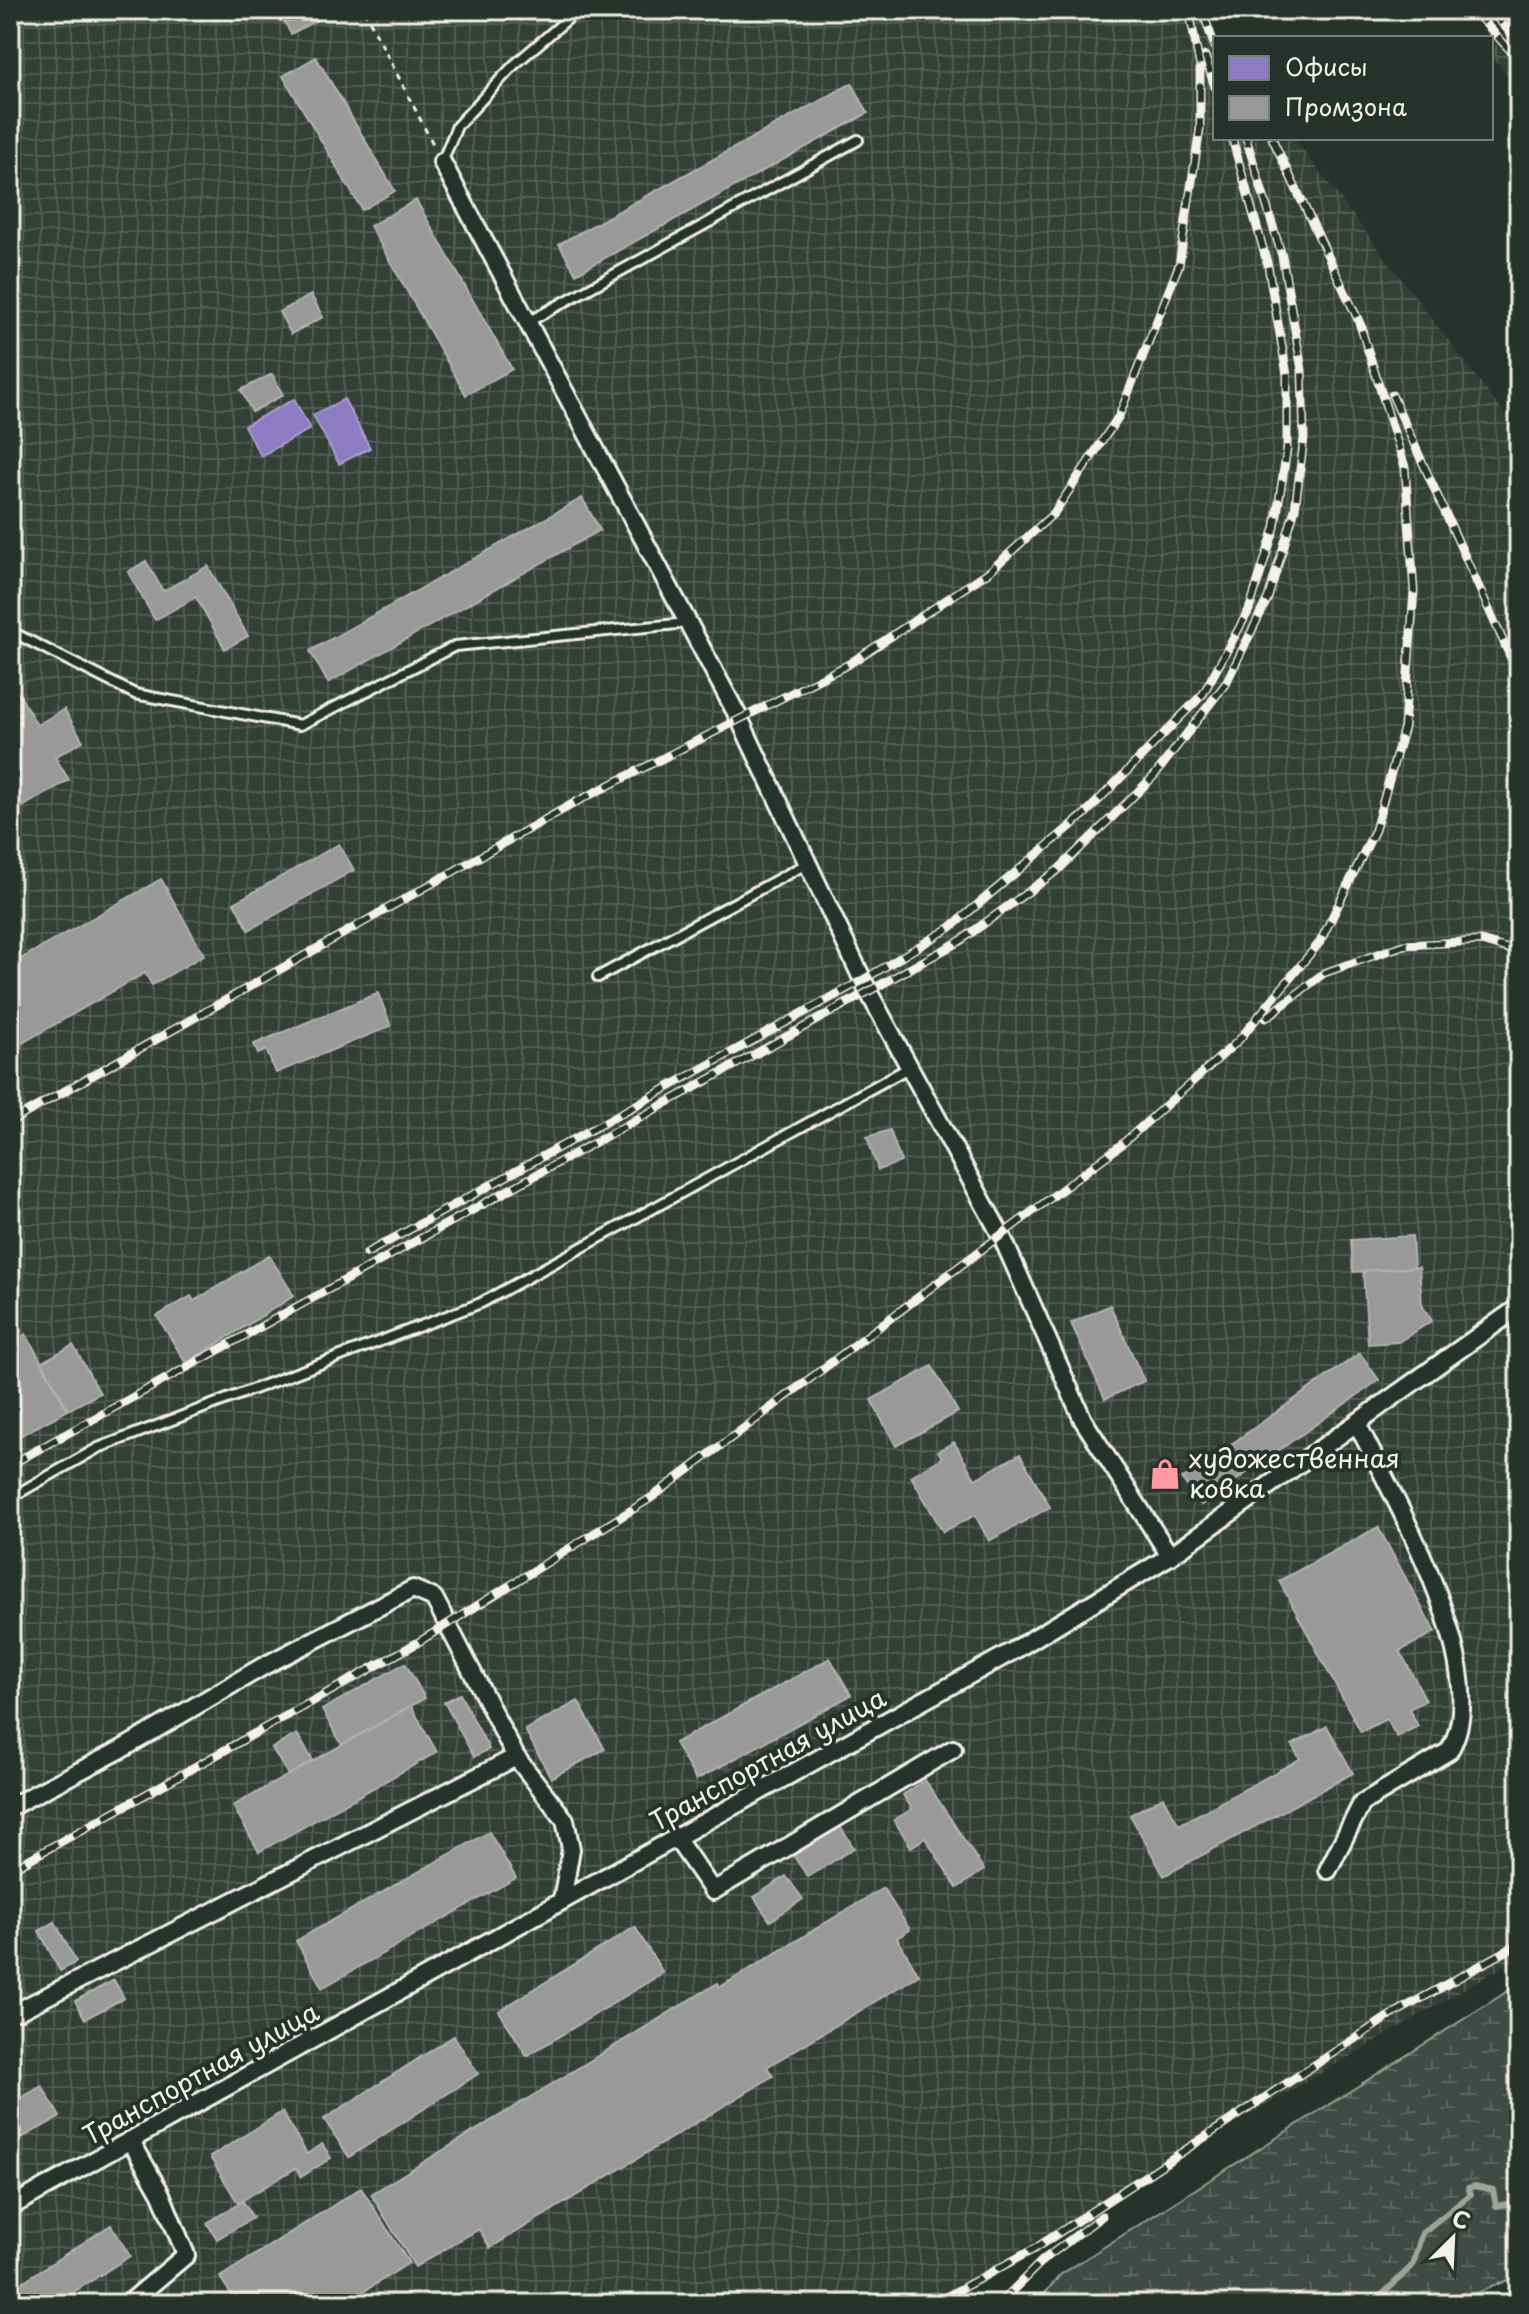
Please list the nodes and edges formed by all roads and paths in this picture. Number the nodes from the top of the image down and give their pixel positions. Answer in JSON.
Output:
{"nodes":[{"id":1,"x":364,"y":10,"type":"edge"},
{"id":2,"x":578,"y":10,"type":"edge"},
{"id":3,"x":858,"y":140,"type":"dead end"},
{"id":4,"x":442,"y":162,"type":"junction"},
{"id":5,"x":528,"y":322,"type":"junction"},
{"id":6,"x":688,"y":623,"type":"junction"},
{"id":7,"x":10,"y":631,"type":"edge"},
{"id":8,"x":809,"y":863,"type":"junction"},
{"id":9,"x":598,"y":977,"type":"dead end"},
{"id":10,"x":910,"y":1066,"type":"junction"},
{"id":11,"x":1519,"y":1307,"type":"edge"},
{"id":12,"x":1357,"y":1423,"type":"junction"},
{"id":13,"x":10,"y":1498,"type":"edge"},
{"id":14,"x":1170,"y":1556,"type":"junction"},
{"id":15,"x":953,"y":1749,"type":"dead end"},
{"id":16,"x":516,"y":1757,"type":"junction"},
{"id":17,"x":10,"y":1807,"type":"edge"},
{"id":18,"x":676,"y":1838,"type":"junction"},
{"id":19,"x":1328,"y":1870,"type":"dead end"},
{"id":20,"x":562,"y":1901,"type":"junction"},
{"id":21,"x":18,"y":2011,"type":"dead end"},
{"id":22,"x":131,"y":2141,"type":"junction"},
{"id":23,"x":10,"y":2207,"type":"edge"},
{"id":24,"x":128,"y":2304,"type":"edge"}],
"edges":[{"from":1,"to":4,"type":"path"},
{"from":2,"to":4,"type":"lane"},
{"from":3,"to":5,"type":"lane"},
{"from":4,"to":5,"type":"street"},
{"from":5,"to":6,"type":"street"},
{"from":6,"to":7,"type":"lane"},
{"from":6,"to":8,"type":"street"},
{"from":8,"to":9,"type":"lane"},
{"from":8,"to":10,"type":"street"},
{"from":10,"to":13,"type":"lane"},
{"from":10,"to":14,"type":"street"},
{"from":11,"to":12,"type":"street","name":"Транспортная улица"},
{"from":12,"to":14,"type":"street","name":"Транспортная улица"},
{"from":12,"to":19,"type":"street"},
{"from":14,"to":18,"type":"street","name":"Транспортная улица"},
{"from":15,"to":18,"type":"street"},
{"from":16,"to":17,"type":"street"},
{"from":16,"to":20,"type":"street"},
{"from":16,"to":21,"type":"street"},
{"from":18,"to":20,"type":"street","name":"Транспортная улица"},
{"from":20,"to":22,"type":"street","name":"Транспортная улица"},
{"from":22,"to":23,"type":"street","name":"Транспортная улица"},
{"from":22,"to":24,"type":"street"}]}
